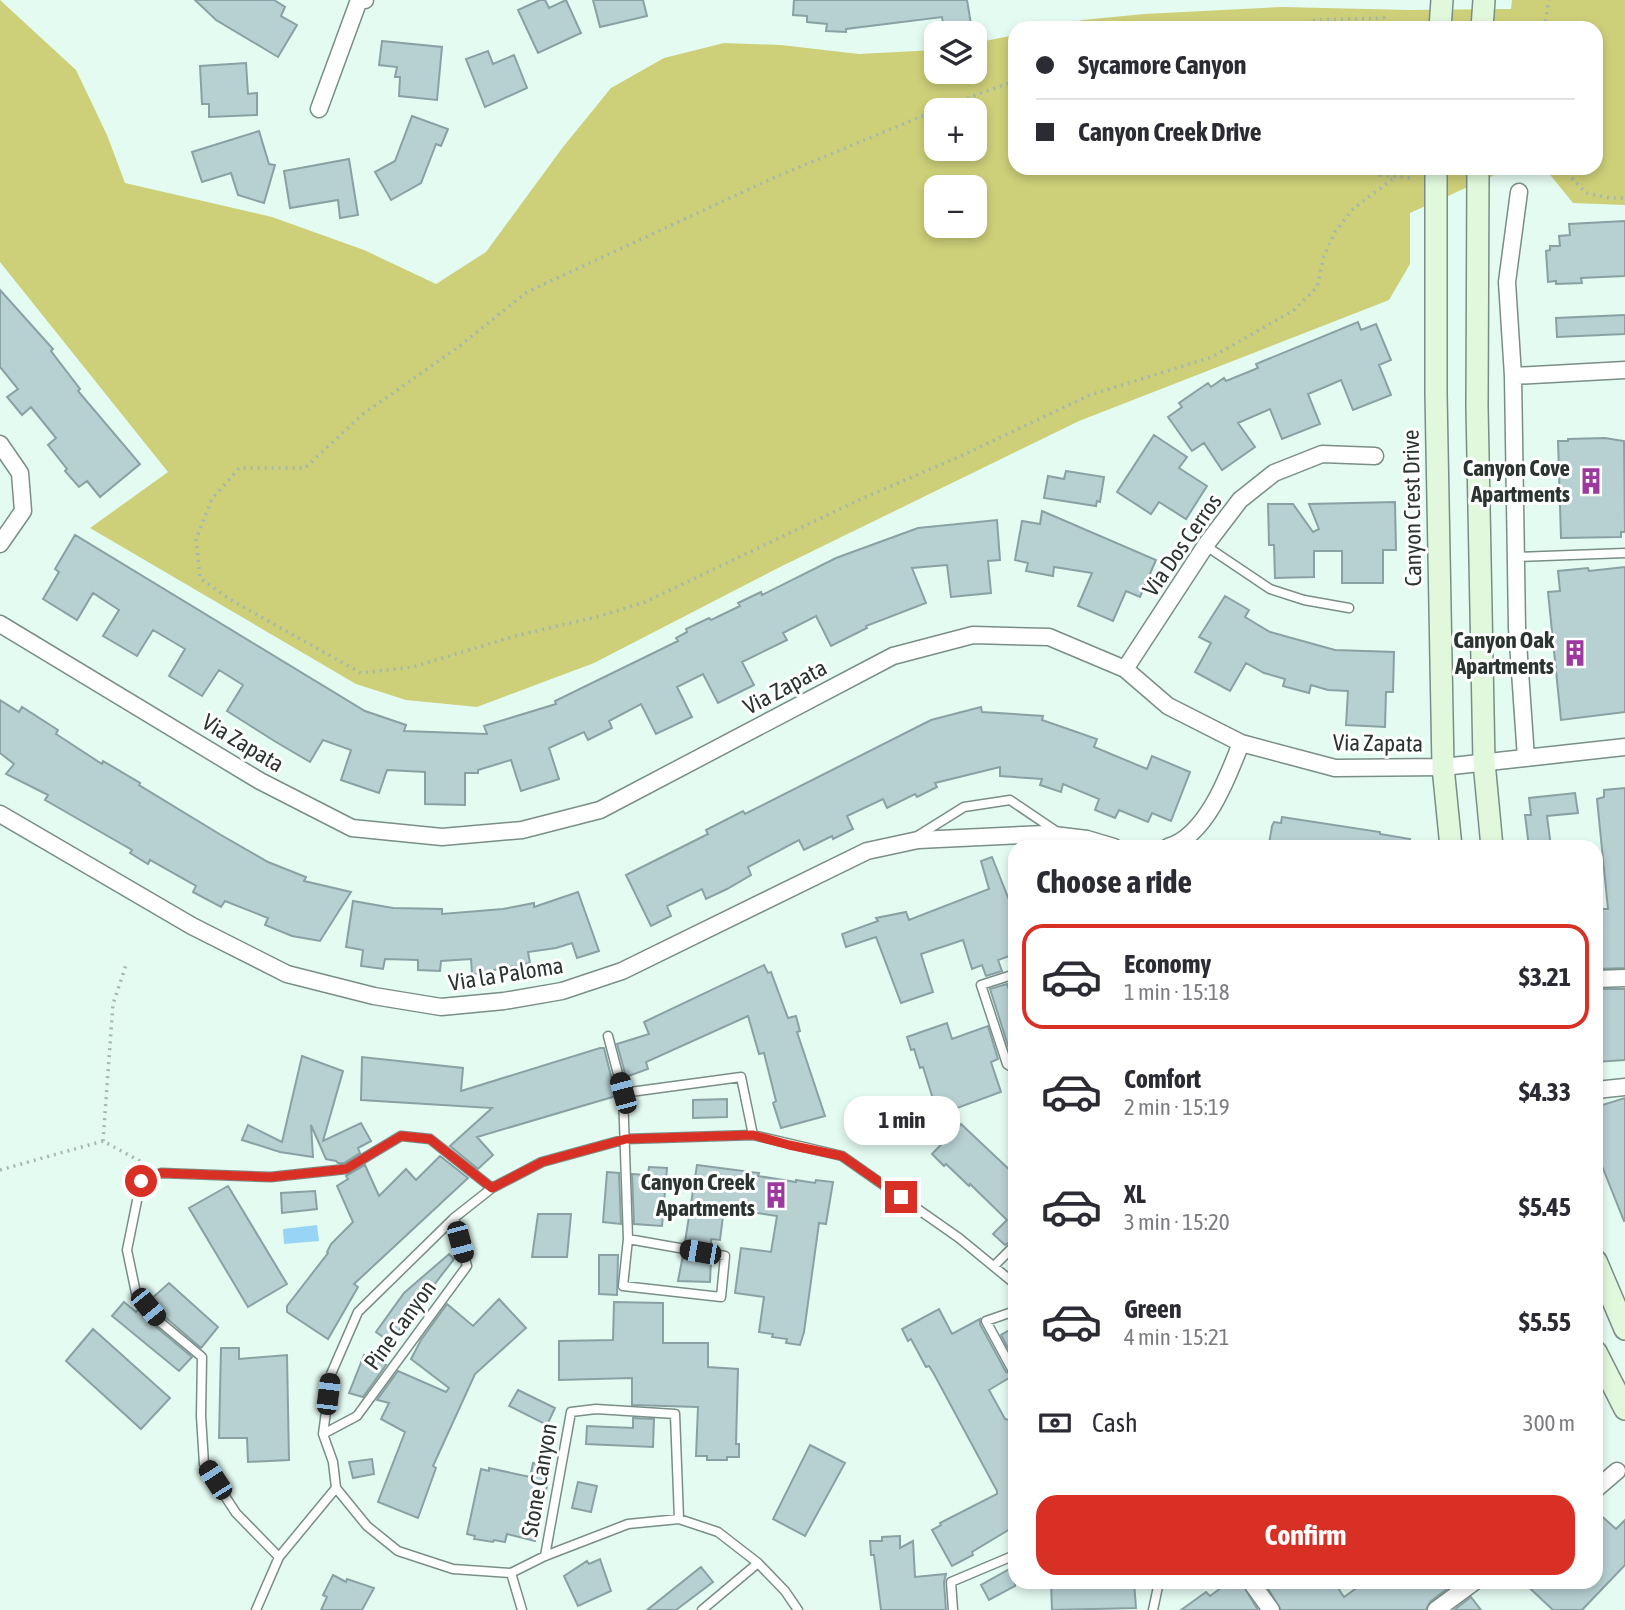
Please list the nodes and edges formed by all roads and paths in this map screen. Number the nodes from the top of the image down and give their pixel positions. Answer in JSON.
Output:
{"nodes":[{"id":1,"x":359,"y":0,"type":"edge"},
{"id":2,"x":365,"y":0,"type":"edge"},
{"id":3,"x":1442,"y":0,"type":"edge"},
{"id":4,"x":1484,"y":0,"type":"edge"},
{"id":5,"x":1549,"y":0,"type":"edge"},
{"id":6,"x":1312,"y":21,"type":"edge"},
{"id":7,"x":1385,"y":21,"type":"edge"},
{"id":8,"x":1440,"y":21,"type":"edge"},
{"id":9,"x":1482,"y":21,"type":"edge"},
{"id":10,"x":1545,"y":21,"type":"edge"},
{"id":11,"x":1008,"y":84,"type":"edge"},
{"id":12,"x":319,"y":109,"type":"dead end"},
{"id":13,"x":1380,"y":175,"type":"edge"},
{"id":14,"x":1436,"y":175,"type":"edge"},
{"id":15,"x":1478,"y":175,"type":"edge"},
{"id":16,"x":1569,"y":175,"type":"edge"},
{"id":17,"x":1395,"y":177,"type":"junction"},
{"id":18,"x":1410,"y":178,"type":"dead end"},
{"id":19,"x":1519,"y":192,"type":"dead end"},
{"id":20,"x":1625,"y":198,"type":"edge"},
{"id":21,"x":1625,"y":370,"type":"edge"},
{"id":22,"x":1513,"y":376,"type":"junction"},
{"id":23,"x":0,"y":444,"type":"edge"},
{"id":24,"x":1376,"y":456,"type":"dead end"},
{"id":25,"x":0,"y":544,"type":"edge"},
{"id":26,"x":1206,"y":546,"type":"junction"},
{"id":27,"x":1625,"y":553,"type":"edge"},
{"id":28,"x":1515,"y":557,"type":"junction"},
{"id":29,"x":1349,"y":608,"type":"dead end"},
{"id":30,"x":0,"y":624,"type":"edge"},
{"id":31,"x":1125,"y":670,"type":"junction"},
{"id":32,"x":1241,"y":743,"type":"junction"},
{"id":33,"x":1625,"y":747,"type":"edge"},
{"id":34,"x":1526,"y":758,"type":"junction"},
{"id":35,"x":1484,"y":762,"type":"junction"},
{"id":36,"x":1443,"y":766,"type":"junction"},
{"id":37,"x":0,"y":814,"type":"edge"},
{"id":38,"x":1065,"y":837,"type":"junction"},
{"id":39,"x":1090,"y":840,"type":"edge"},
{"id":40,"x":1182,"y":840,"type":"edge"},
{"id":41,"x":1450,"y":840,"type":"edge"},
{"id":42,"x":1491,"y":840,"type":"edge"},
{"id":43,"x":906,"y":842,"type":"junction"},
{"id":44,"x":127,"y":962,"type":"dead end"},
{"id":45,"x":1008,"y":976,"type":"edge"},
{"id":46,"x":1625,"y":978,"type":"edge"},
{"id":47,"x":1603,"y":979,"type":"edge"},
{"id":48,"x":608,"y":1036,"type":"dead end"},
{"id":49,"x":1008,"y":1065,"type":"edge"},
{"id":50,"x":1625,"y":1087,"type":"edge"},
{"id":51,"x":1603,"y":1089,"type":"edge"},
{"id":52,"x":623,"y":1093,"type":"junction"},
{"id":53,"x":753,"y":1135,"type":"junction"},
{"id":54,"x":626,"y":1139,"type":"junction"},
{"id":55,"x":103,"y":1141,"type":"junction"},
{"id":56,"x":0,"y":1170,"type":"edge"},
{"id":57,"x":161,"y":1173,"type":"junction"},
{"id":58,"x":492,"y":1188,"type":"junction"},
{"id":59,"x":454,"y":1218,"type":"junction"},
{"id":60,"x":628,"y":1239,"type":"junction"},
{"id":61,"x":1008,"y":1252,"type":"edge"},
{"id":62,"x":994,"y":1266,"type":"junction"},
{"id":63,"x":1603,"y":1277,"type":"edge"},
{"id":64,"x":1008,"y":1278,"type":"edge"},
{"id":65,"x":1008,"y":1313,"type":"edge"},
{"id":66,"x":1625,"y":1329,"type":"edge"},
{"id":67,"x":1008,"y":1362,"type":"edge"},
{"id":68,"x":1603,"y":1366,"type":"edge"},
{"id":69,"x":1625,"y":1409,"type":"edge"},
{"id":70,"x":323,"y":1434,"type":"junction"},
{"id":71,"x":1616,"y":1471,"type":"dead end"},
{"id":72,"x":1603,"y":1483,"type":"edge"},
{"id":73,"x":336,"y":1488,"type":"junction"},
{"id":74,"x":679,"y":1519,"type":"junction"},
{"id":75,"x":545,"y":1556,"type":"junction"},
{"id":76,"x":279,"y":1558,"type":"junction"},
{"id":77,"x":1008,"y":1558,"type":"edge"},
{"id":78,"x":758,"y":1563,"type":"junction"},
{"id":79,"x":511,"y":1573,"type":"junction"},
{"id":80,"x":1158,"y":1589,"type":"edge"},
{"id":81,"x":1256,"y":1589,"type":"edge"},
{"id":82,"x":1464,"y":1589,"type":"edge"},
{"id":83,"x":256,"y":1610,"type":"edge"},
{"id":84,"x":522,"y":1610,"type":"edge"},
{"id":85,"x":702,"y":1610,"type":"edge"},
{"id":86,"x":798,"y":1610,"type":"edge"},
{"id":87,"x":953,"y":1610,"type":"edge"},
{"id":88,"x":1153,"y":1610,"type":"edge"},
{"id":89,"x":1270,"y":1610,"type":"edge"},
{"id":90,"x":1436,"y":1610,"type":"edge"}],
"edges":[{"from":1,"to":2,"type":"street"},
{"from":1,"to":12,"type":"street"},
{"from":3,"to":8,"type":"main road"},
{"from":4,"to":9,"type":"main road"},
{"from":5,"to":10,"type":"path"},
{"from":6,"to":7,"type":"path"},
{"from":11,"to":17,"type":"path"},
{"from":13,"to":17,"type":"path"},
{"from":14,"to":36,"type":"main road","name":"Canyon Crest Drive"},
{"from":15,"to":35,"type":"main road"},
{"from":16,"to":20,"type":"path"},
{"from":17,"to":18,"type":"path"},
{"from":19,"to":22,"type":"street"},
{"from":21,"to":22,"type":"street"},
{"from":22,"to":28,"type":"street"},
{"from":23,"to":25,"type":"street"},
{"from":24,"to":26,"type":"street","name":"Via Dos Cerros"},
{"from":26,"to":29,"type":"lane"},
{"from":26,"to":31,"type":"street","name":"Via Dos Cerros"},
{"from":27,"to":28,"type":"lane"},
{"from":28,"to":34,"type":"street"},
{"from":30,"to":31,"type":"street","name":"Via Zapata"},
{"from":31,"to":32,"type":"street","name":"Via Zapata"},
{"from":32,"to":36,"type":"street","name":"Via Zapata"},
{"from":32,"to":40,"type":"street"},
{"from":33,"to":34,"type":"street","name":"Via Zapata"},
{"from":34,"to":35,"type":"street","name":"Via Zapata"},
{"from":35,"to":36,"type":"street","name":"Via Zapata"},
{"from":35,"to":42,"type":"main road"},
{"from":36,"to":41,"type":"main road","name":"Canyon Crest Drive"},
{"from":37,"to":43,"type":"street","name":"Via la Paloma"},
{"from":38,"to":39,"type":"street","name":"Via la Paloma"},
{"from":38,"to":43,"type":"street","name":"Via la Paloma"},
{"from":38,"to":43,"type":"lane"},
{"from":44,"to":55,"type":"path"},
{"from":45,"to":49,"type":"lane"},
{"from":46,"to":47,"type":"street"},
{"from":48,"to":52,"type":"lane"},
{"from":50,"to":51,"type":"street"},
{"from":52,"to":53,"type":"lane"},
{"from":52,"to":54,"type":"lane"},
{"from":53,"to":54,"type":"lane"},
{"from":53,"to":62,"type":"lane"},
{"from":54,"to":58,"type":"lane"},
{"from":54,"to":60,"type":"lane"},
{"from":55,"to":56,"type":"path"},
{"from":55,"to":57,"type":"path"},
{"from":57,"to":58,"type":"lane"},
{"from":57,"to":76,"type":"lane"},
{"from":58,"to":59,"type":"lane"},
{"from":59,"to":70,"type":"lane"},
{"from":59,"to":70,"type":"lane","name":"Pine Canyon"},
{"from":60,"to":60,"type":"lane"},
{"from":61,"to":62,"type":"lane"},
{"from":62,"to":64,"type":"lane"},
{"from":63,"to":66,"type":"main road"},
{"from":65,"to":67,"type":"lane"},
{"from":68,"to":69,"type":"main road"},
{"from":70,"to":73,"type":"lane"},
{"from":71,"to":72,"type":"street"},
{"from":73,"to":76,"type":"lane"},
{"from":73,"to":79,"type":"lane"},
{"from":74,"to":75,"type":"lane"},
{"from":74,"to":75,"type":"lane","name":"Stone Canyon"},
{"from":74,"to":78,"type":"lane"},
{"from":75,"to":79,"type":"lane"},
{"from":76,"to":83,"type":"lane"},
{"from":77,"to":87,"type":"lane"},
{"from":78,"to":85,"type":"lane"},
{"from":78,"to":86,"type":"lane"},
{"from":79,"to":84,"type":"lane"},
{"from":80,"to":88,"type":"lane"},
{"from":81,"to":89,"type":"street"},
{"from":82,"to":90,"type":"street"}]}
